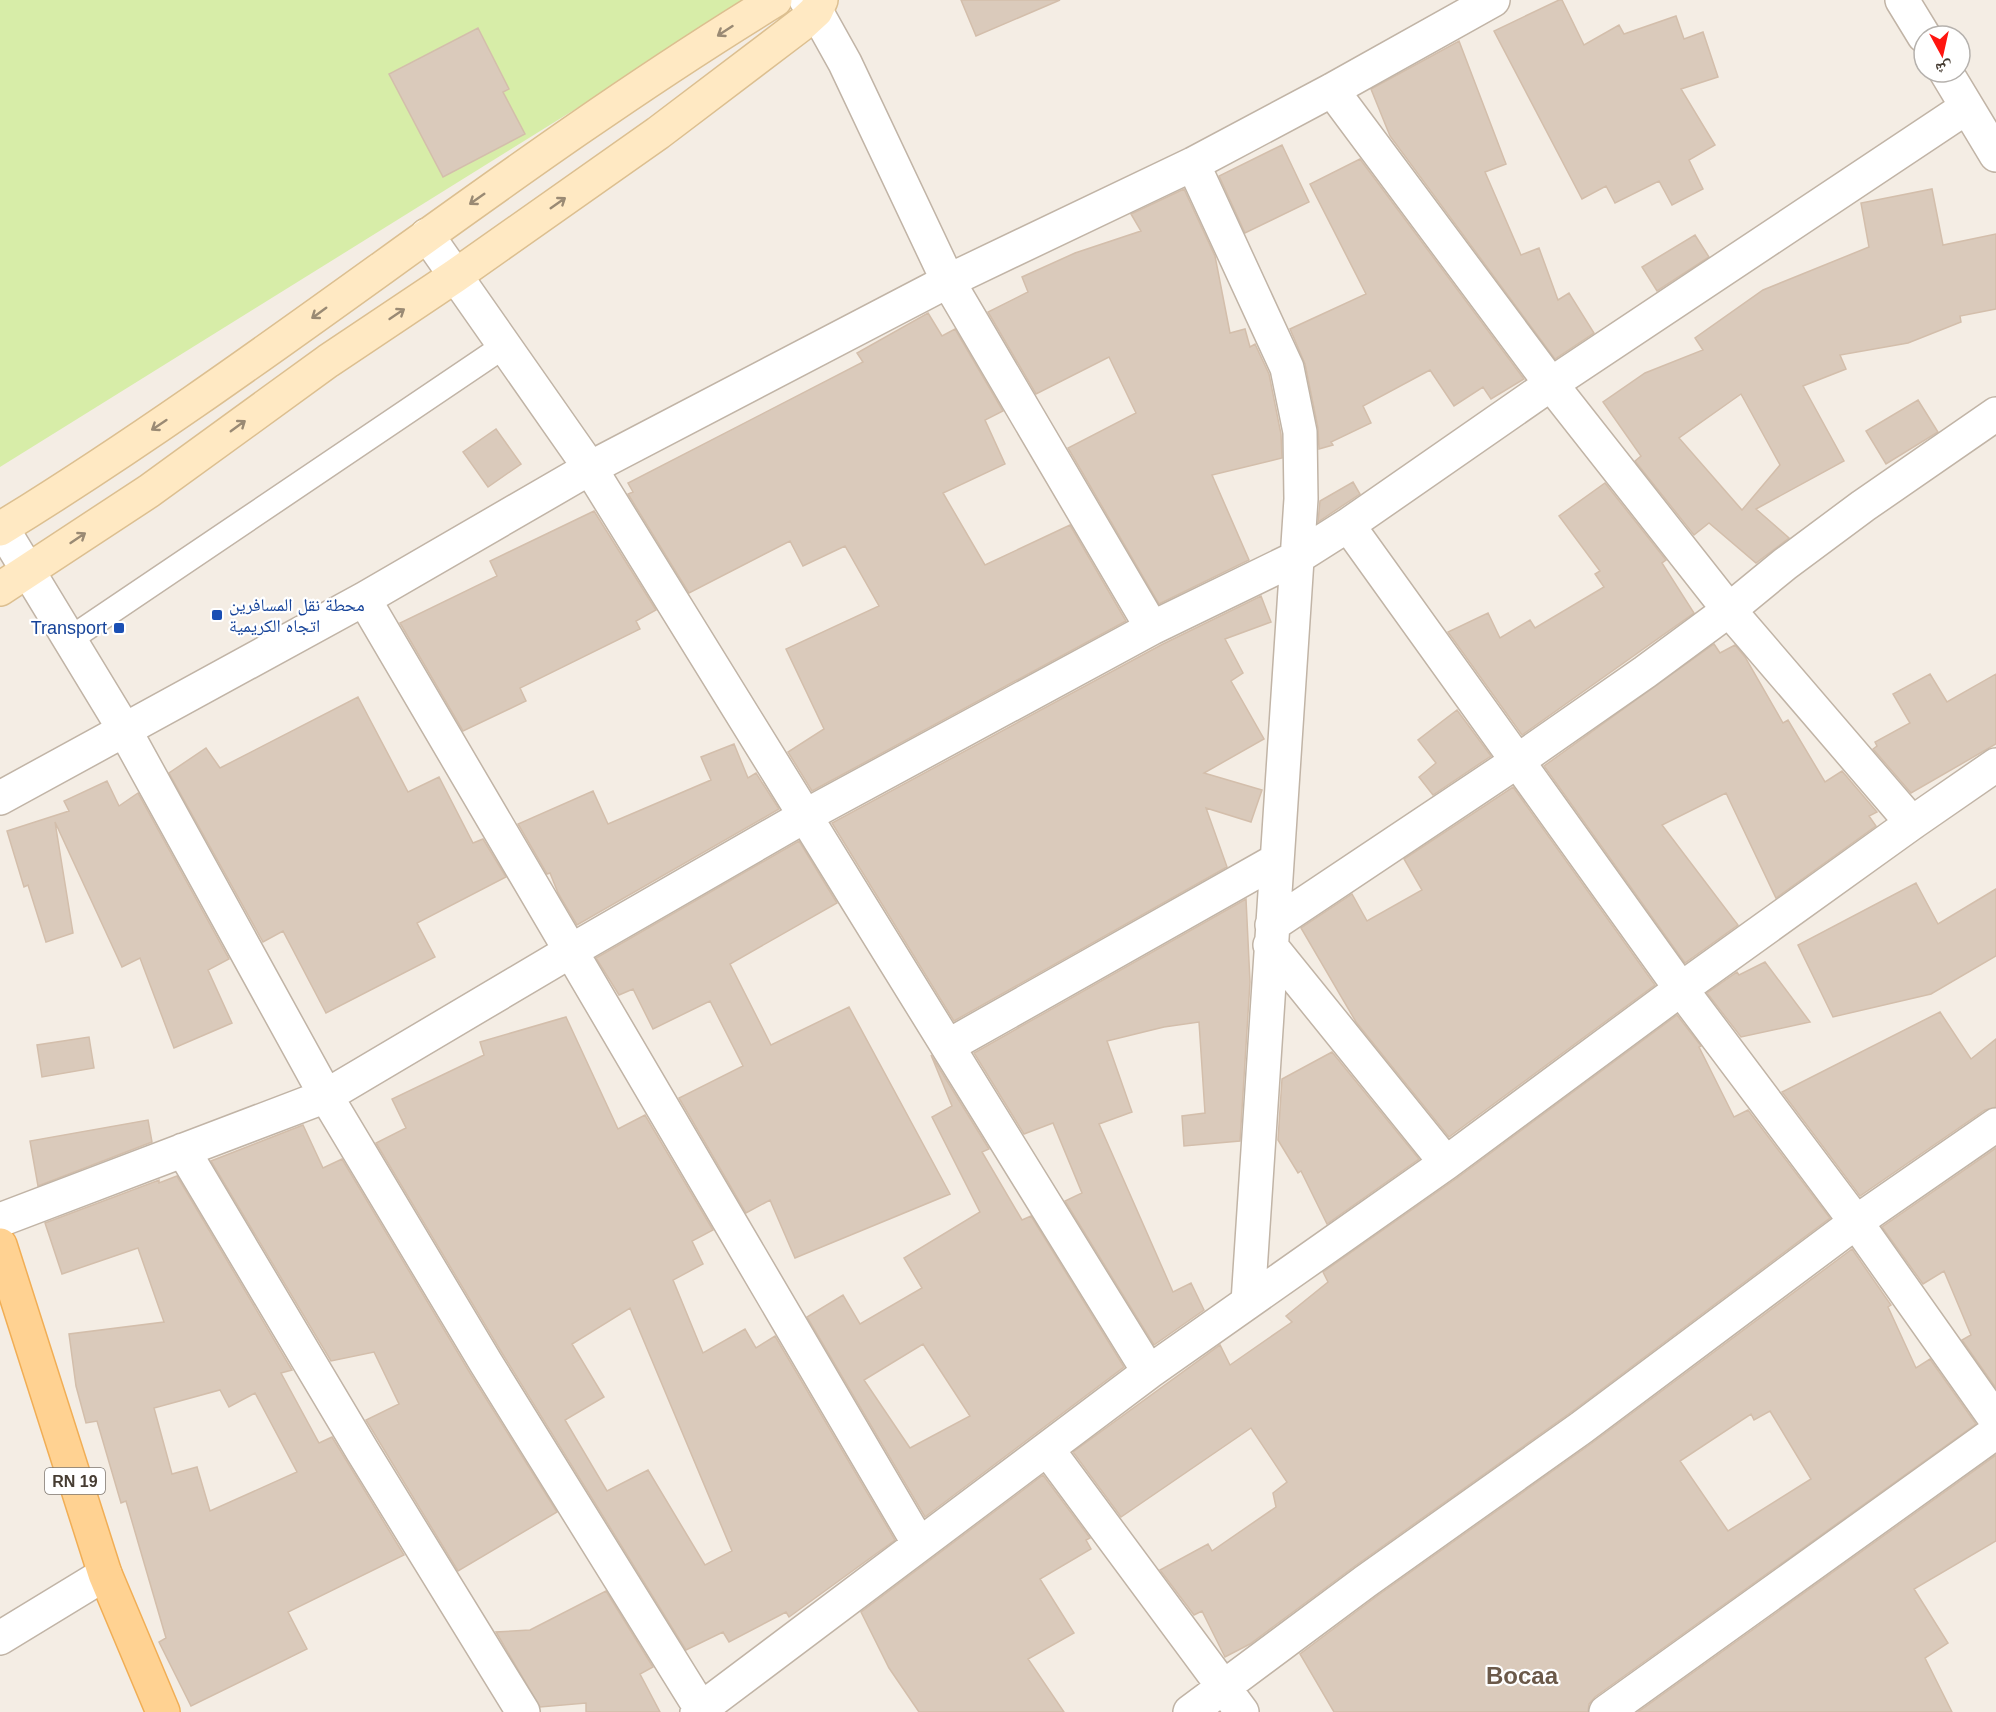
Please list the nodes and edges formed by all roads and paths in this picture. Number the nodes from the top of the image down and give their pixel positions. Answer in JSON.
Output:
{"nodes":[{"id":1,"x":775,"y":0,"type":"edge"},
{"id":2,"x":1493,"y":0,"type":"edge"},
{"id":3,"x":1902,"y":0,"type":"edge"},
{"id":4,"x":814,"y":4,"type":"edge"},
{"id":5,"x":1917,"y":24,"type":"edge"},
{"id":6,"x":1953,"y":84,"type":"edge"},
{"id":7,"x":1332,"y":90,"type":"junction"},
{"id":8,"x":1967,"y":107,"type":"junction"},
{"id":9,"x":1996,"y":155,"type":"edge"},
{"id":10,"x":1193,"y":164,"type":"junction"},
{"id":11,"x":427,"y":235,"type":"junction"},
{"id":12,"x":454,"y":276,"type":"junction"},
{"id":13,"x":948,"y":281,"type":"junction"},
{"id":14,"x":504,"y":346,"type":"junction"},
{"id":15,"x":1551,"y":384,"type":"junction"},
{"id":16,"x":1996,"y":414,"type":"edge"},
{"id":17,"x":590,"y":468,"type":"junction"},
{"id":18,"x":1348,"y":525,"type":"junction"},
{"id":19,"x":1,"y":528,"type":"edge"},
{"id":20,"x":1296,"y":558,"type":"junction"},
{"id":21,"x":30,"y":571,"type":"junction"},
{"id":22,"x":0,"y":589,"type":"edge"},
{"id":23,"x":364,"y":599,"type":"junction"},
{"id":24,"x":1729,"y":610,"type":"junction"},
{"id":25,"x":1152,"y":628,"type":"junction"},
{"id":26,"x":70,"y":639,"type":"junction"},
{"id":27,"x":124,"y":729,"type":"junction"},
{"id":28,"x":1516,"y":762,"type":"junction"},
{"id":29,"x":1996,"y":765,"type":"edge"},
{"id":30,"x":0,"y":798,"type":"edge"},
{"id":31,"x":805,"y":816,"type":"junction"},
{"id":32,"x":1912,"y":823,"type":"junction"},
{"id":33,"x":1276,"y":860,"type":"junction"},
{"id":34,"x":1271,"y":935,"type":"junction"},
{"id":35,"x":569,"y":952,"type":"junction"},
{"id":36,"x":1681,"y":989,"type":"junction"},
{"id":37,"x":948,"y":1046,"type":"junction"},
{"id":38,"x":326,"y":1096,"type":"junction"},
{"id":39,"x":1996,"y":1125,"type":"edge"},
{"id":40,"x":183,"y":1149,"type":"junction"},
{"id":41,"x":1446,"y":1163,"type":"junction"},
{"id":42,"x":0,"y":1220,"type":"edge"},
{"id":43,"x":1856,"y":1222,"type":"junction"},
{"id":44,"x":0,"y":1245,"type":"edge"},
{"id":45,"x":1248,"y":1302,"type":"junction"},
{"id":46,"x":1149,"y":1372,"type":"junction"},
{"id":47,"x":1996,"y":1420,"type":"edge"},
{"id":48,"x":1996,"y":1432,"type":"edge"},
{"id":49,"x":1048,"y":1450,"type":"junction"},
{"id":50,"x":919,"y":1544,"type":"junction"},
{"id":51,"x":105,"y":1574,"type":"junction"},
{"id":52,"x":0,"y":1638,"type":"edge"},
{"id":53,"x":1233,"y":1700,"type":"edge"},
{"id":54,"x":699,"y":1711,"type":"edge"},
{"id":55,"x":163,"y":1712,"type":"edge"},
{"id":56,"x":523,"y":1712,"type":"edge"},
{"id":57,"x":1190,"y":1712,"type":"edge"},
{"id":58,"x":1606,"y":1712,"type":"edge"}],
"edges":[{"from":1,"to":11,"type":"main road","one_way":true},
{"from":2,"to":7,"type":"street"},
{"from":3,"to":5,"type":"street"},
{"from":12,"to":4,"type":"main road","one_way":true},
{"from":4,"to":13,"type":"street"},
{"from":6,"to":8,"type":"street"},
{"from":7,"to":10,"type":"street"},
{"from":7,"to":15,"type":"street"},
{"from":8,"to":9,"type":"street"},
{"from":8,"to":15,"type":"street"},
{"from":10,"to":13,"type":"street"},
{"from":10,"to":20,"type":"street"},
{"from":11,"to":12,"type":"street"},
{"from":11,"to":19,"type":"main road","one_way":true},
{"from":12,"to":14,"type":"street"},
{"from":21,"to":12,"type":"main road","one_way":true},
{"from":13,"to":17,"type":"street"},
{"from":13,"to":25,"type":"street"},
{"from":14,"to":17,"type":"street"},
{"from":14,"to":26,"type":"lane"},
{"from":15,"to":18,"type":"street"},
{"from":15,"to":24,"type":"street"},
{"from":16,"to":24,"type":"street"},
{"from":17,"to":23,"type":"street"},
{"from":17,"to":31,"type":"street"},
{"from":18,"to":20,"type":"street"},
{"from":18,"to":28,"type":"street"},
{"from":19,"to":21,"type":"street"},
{"from":20,"to":25,"type":"street"},
{"from":20,"to":33,"type":"street"},
{"from":21,"to":22,"type":"main road"},
{"from":21,"to":26,"type":"street"},
{"from":23,"to":27,"type":"street"},
{"from":23,"to":35,"type":"street"},
{"from":24,"to":28,"type":"street"},
{"from":24,"to":32,"type":"street"},
{"from":25,"to":31,"type":"street"},
{"from":26,"to":27,"type":"street"},
{"from":27,"to":30,"type":"street"},
{"from":27,"to":38,"type":"street"},
{"from":28,"to":34,"type":"street"},
{"from":28,"to":36,"type":"street"},
{"from":29,"to":32,"type":"street"},
{"from":31,"to":35,"type":"street"},
{"from":31,"to":37,"type":"street"},
{"from":32,"to":36,"type":"street"},
{"from":33,"to":34,"type":"street"},
{"from":33,"to":37,"type":"street"},
{"from":34,"to":41,"type":"street"},
{"from":34,"to":45,"type":"street"},
{"from":35,"to":38,"type":"street"},
{"from":35,"to":50,"type":"street"},
{"from":36,"to":41,"type":"street"},
{"from":36,"to":43,"type":"street"},
{"from":37,"to":46,"type":"street"},
{"from":38,"to":40,"type":"street"},
{"from":38,"to":54,"type":"street"},
{"from":39,"to":43,"type":"street"},
{"from":40,"to":42,"type":"street"},
{"from":40,"to":56,"type":"street"},
{"from":41,"to":45,"type":"street"},
{"from":43,"to":47,"type":"street"},
{"from":43,"to":53,"type":"street"},
{"from":44,"to":51,"type":"main road","number":"RN 19"},
{"from":45,"to":46,"type":"street"},
{"from":46,"to":49,"type":"street"},
{"from":48,"to":58,"type":"street"},
{"from":49,"to":50,"type":"street"},
{"from":49,"to":53,"type":"street"},
{"from":50,"to":54,"type":"street"},
{"from":51,"to":52,"type":"street"},
{"from":51,"to":55,"type":"main road","number":"RN 19"},
{"from":53,"to":57,"type":"street"}]}
